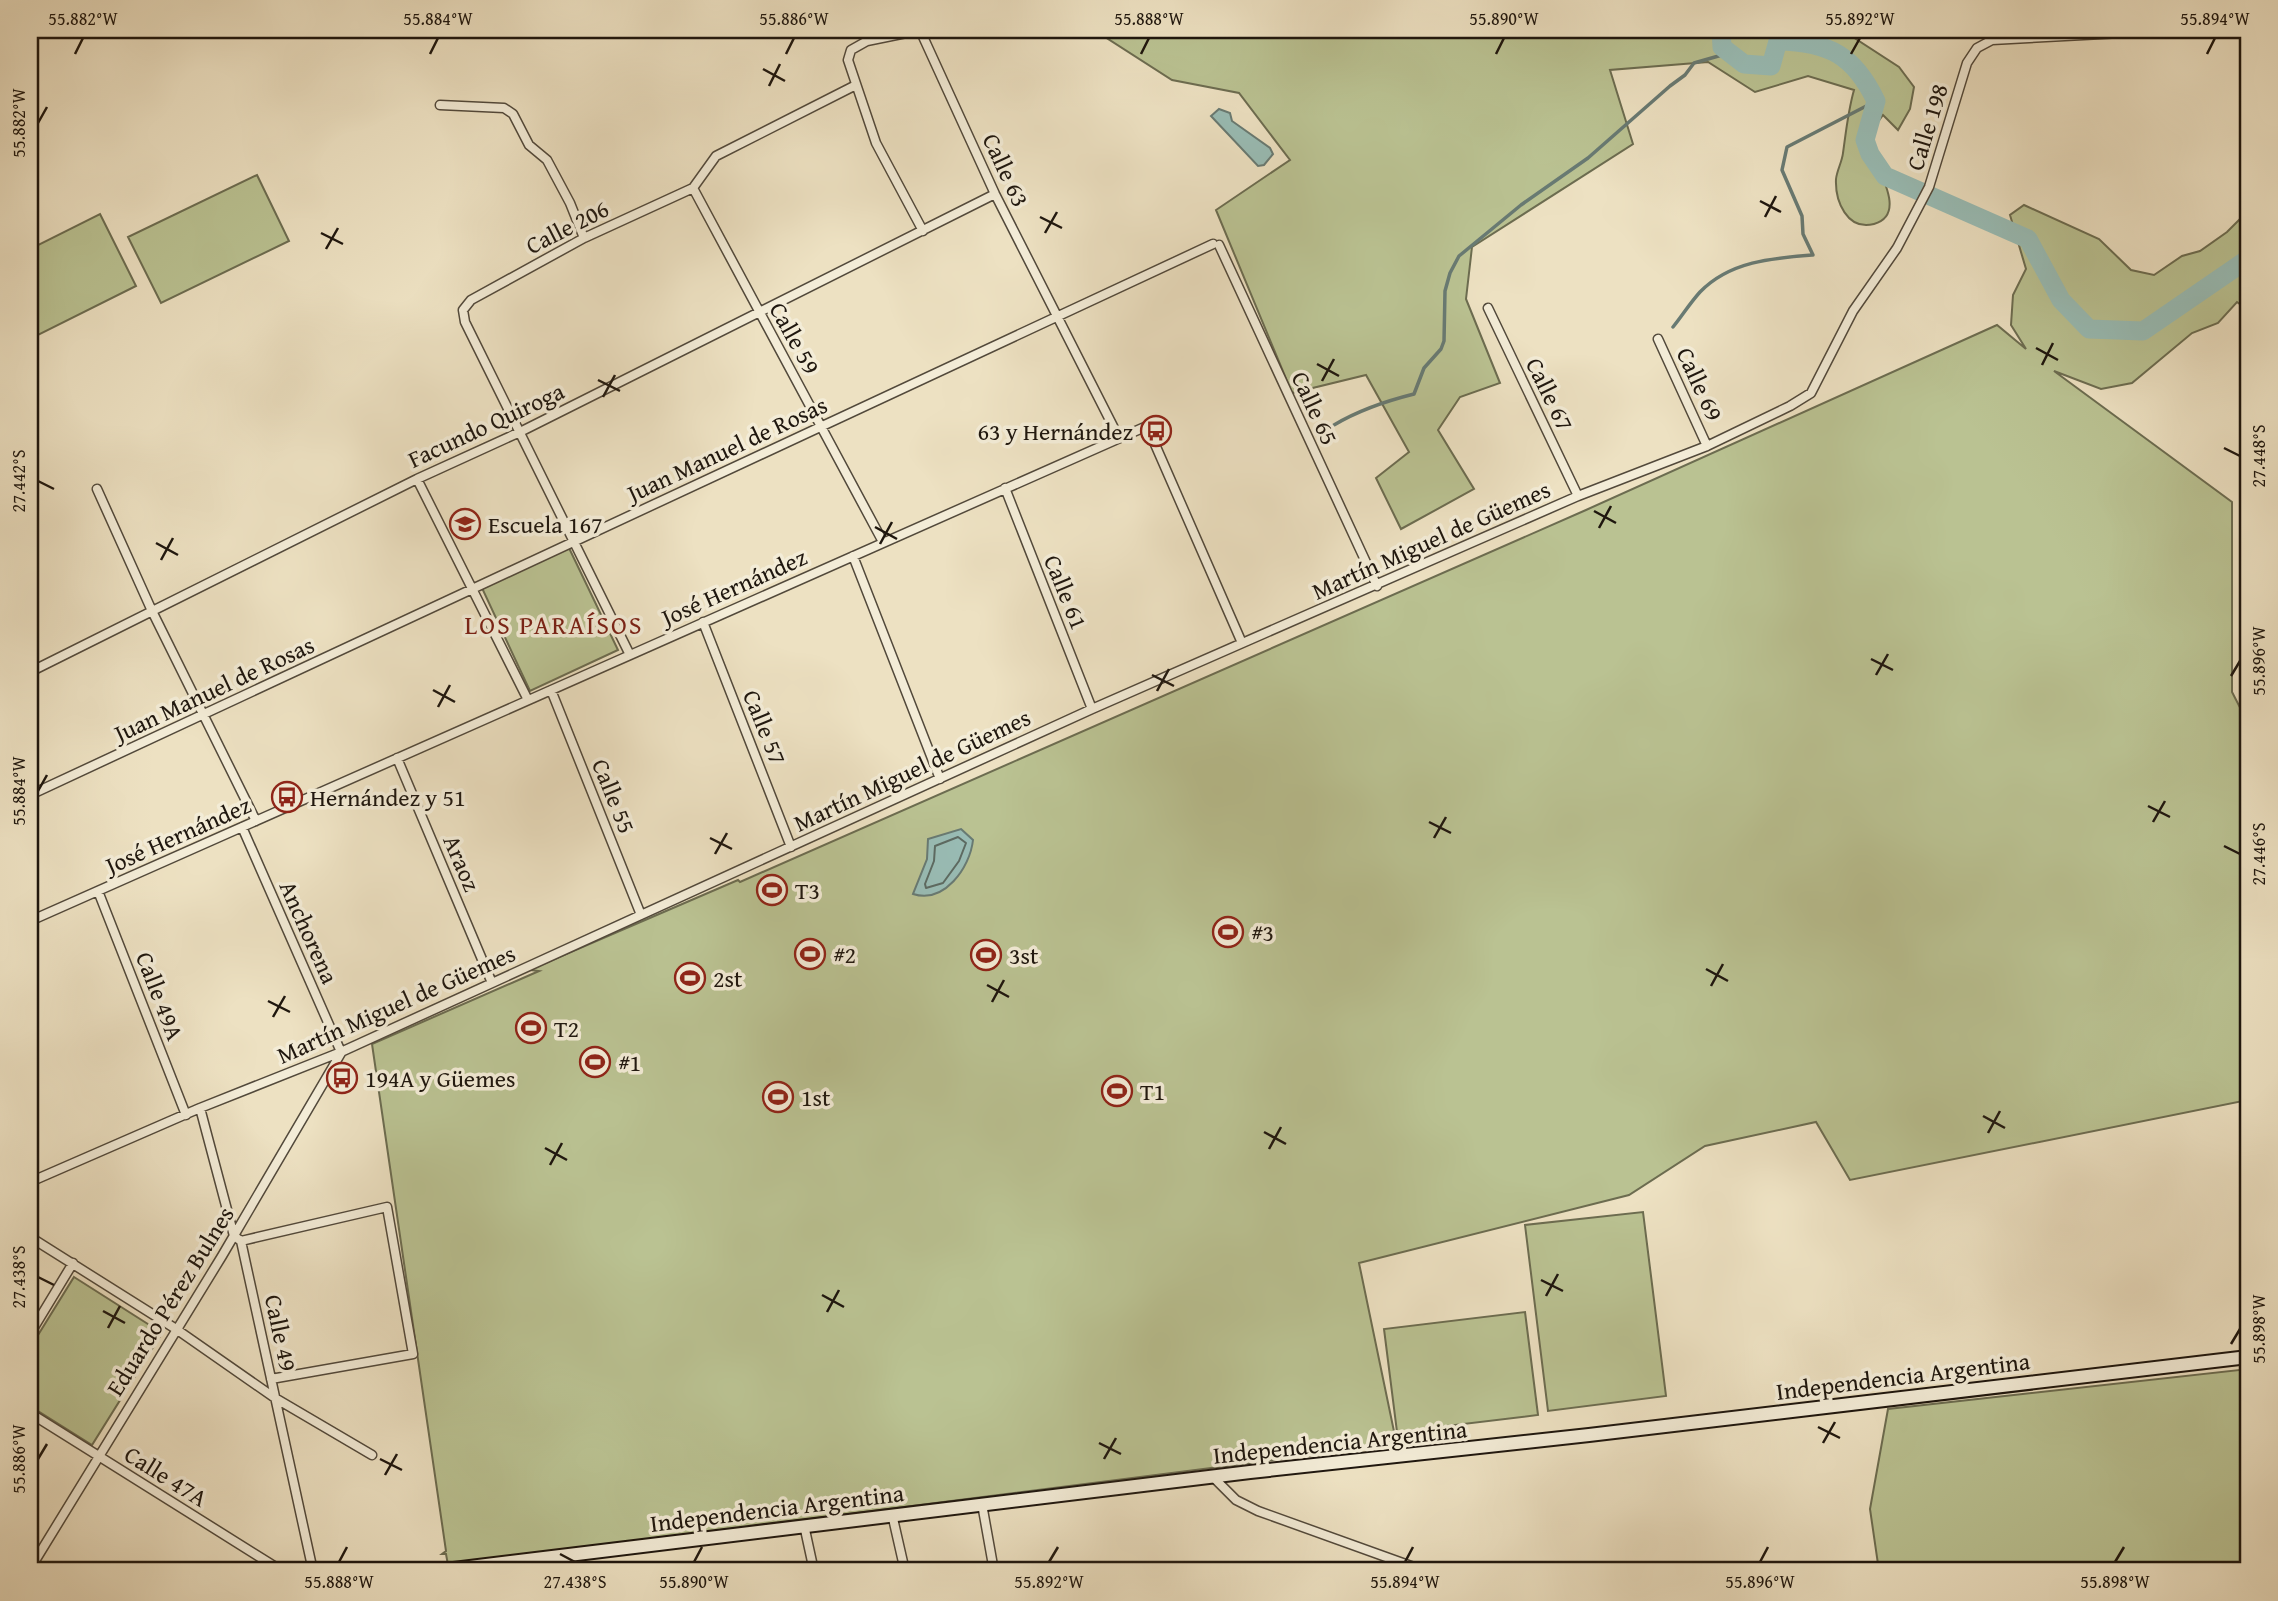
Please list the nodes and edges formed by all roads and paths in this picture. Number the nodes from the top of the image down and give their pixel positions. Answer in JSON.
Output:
{"nodes":[{"id":1,"x":920,"y":30,"type":"edge"},
{"id":2,"x":2178,"y":30,"type":"edge"},
{"id":3,"x":856,"y":85,"type":"junction"},
{"id":4,"x":440,"y":105,"type":"dead end"},
{"id":5,"x":694,"y":188,"type":"junction"},
{"id":6,"x":995,"y":194,"type":"junction"},
{"id":7,"x":923,"y":231,"type":"junction"},
{"id":8,"x":584,"y":237,"type":"junction"},
{"id":9,"x":1216,"y":245,"type":"joint"},
{"id":10,"x":1488,"y":308,"type":"dead end"},
{"id":11,"x":758,"y":312,"type":"junction"},
{"id":12,"x":1057,"y":317,"type":"junction"},
{"id":13,"x":1658,"y":339,"type":"dead end"},
{"id":14,"x":1811,"y":393,"type":"joint"},
{"id":15,"x":822,"y":426,"type":"junction"},
{"id":16,"x":520,"y":432,"type":"junction"},
{"id":17,"x":1119,"y":438,"type":"junction"},
{"id":18,"x":1707,"y":446,"type":"junction"},
{"id":19,"x":416,"y":479,"type":"junction"},
{"id":20,"x":1004,"y":488,"type":"junction"},
{"id":21,"x":97,"y":489,"type":"dead end"},
{"id":22,"x":1578,"y":496,"type":"junction"},
{"id":23,"x":573,"y":542,"type":"junction"},
{"id":24,"x":883,"y":542,"type":"junction"},
{"id":25,"x":853,"y":555,"type":"junction"},
{"id":26,"x":1377,"y":586,"type":"junction"},
{"id":27,"x":471,"y":590,"type":"junction"},
{"id":28,"x":152,"y":611,"type":"junction"},
{"id":29,"x":703,"y":622,"type":"junction"},
{"id":30,"x":1242,"y":643,"type":"junction"},
{"id":31,"x":630,"y":655,"type":"junction"},
{"id":32,"x":30,"y":671,"type":"edge"},
{"id":33,"x":551,"y":690,"type":"junction"},
{"id":34,"x":528,"y":700,"type":"junction"},
{"id":35,"x":1092,"y":709,"type":"junction"},
{"id":36,"x":203,"y":715,"type":"junction"},
{"id":37,"x":397,"y":758,"type":"junction"},
{"id":38,"x":940,"y":779,"type":"junction"},
{"id":39,"x":30,"y":795,"type":"edge"},
{"id":40,"x":256,"y":821,"type":"junction"},
{"id":41,"x":242,"y":827,"type":"junction"},
{"id":42,"x":791,"y":847,"type":"junction"},
{"id":43,"x":98,"y":891,"type":"junction"},
{"id":44,"x":640,"y":915,"type":"junction"},
{"id":45,"x":30,"y":921,"type":"edge"},
{"id":46,"x":492,"y":983,"type":"junction"},
{"id":47,"x":341,"y":1052,"type":"junction"},
{"id":48,"x":200,"y":1108,"type":"junction"},
{"id":49,"x":186,"y":1115,"type":"junction"},
{"id":50,"x":31,"y":1179,"type":"edge"},
{"id":51,"x":30,"y":1237,"type":"edge"},
{"id":52,"x":238,"y":1238,"type":"junction"},
{"id":53,"x":73,"y":1263,"type":"junction"},
{"id":54,"x":176,"y":1329,"type":"junction"},
{"id":55,"x":30,"y":1334,"type":"edge"},
{"id":56,"x":2248,"y":1357,"type":"edge"},
{"id":57,"x":271,"y":1379,"type":"junction"},
{"id":58,"x":275,"y":1398,"type":"junction"},
{"id":59,"x":30,"y":1413,"type":"edge"},
{"id":60,"x":98,"y":1455,"type":"junction"},
{"id":61,"x":372,"y":1455,"type":"dead end"},
{"id":62,"x":1213,"y":1477,"type":"junction"},
{"id":63,"x":982,"y":1504,"type":"junction"},
{"id":64,"x":892,"y":1514,"type":"junction"},
{"id":65,"x":804,"y":1525,"type":"junction"},
{"id":66,"x":30,"y":1569,"type":"edge"},
{"id":67,"x":282,"y":1571,"type":"edge"},
{"id":68,"x":313,"y":1571,"type":"edge"},
{"id":69,"x":438,"y":1571,"type":"edge"},
{"id":70,"x":814,"y":1571,"type":"edge"},
{"id":71,"x":905,"y":1571,"type":"edge"},
{"id":72,"x":994,"y":1571,"type":"edge"},
{"id":73,"x":1425,"y":1571,"type":"edge"}],
"edges":[{"from":1,"to":3,"type":"street"},
{"from":1,"to":6,"type":"street","name":"Calle 63"},
{"from":2,"to":14,"type":"street","name":"Calle 198"},
{"from":3,"to":5,"type":"street"},
{"from":3,"to":7,"type":"street"},
{"from":4,"to":8,"type":"street"},
{"from":5,"to":8,"type":"street","name":"Calle 206"},
{"from":5,"to":11,"type":"street","name":"Calle 59"},
{"from":6,"to":7,"type":"street","name":"Facundo Quiroga"},
{"from":6,"to":12,"type":"street","name":"Calle 63"},
{"from":7,"to":11,"type":"street","name":"Facundo Quiroga"},
{"from":8,"to":16,"type":"street","name":"Calle 206"},
{"from":9,"to":12,"type":"street","name":"Juan Manuel de Rosas"},
{"from":9,"to":26,"type":"street","name":"Calle 65"},
{"from":10,"to":22,"type":"street","name":"Calle 67"},
{"from":11,"to":15,"type":"street","name":"Calle 59"},
{"from":11,"to":16,"type":"street","name":"Facundo Quiroga"},
{"from":12,"to":15,"type":"street","name":"Juan Manuel de Rosas"},
{"from":12,"to":17,"type":"street","name":"Calle 63"},
{"from":13,"to":18,"type":"street","name":"Calle 69"},
{"from":14,"to":18,"type":"street","name":"Martín Miguel de Güemes"},
{"from":15,"to":23,"type":"street","name":"Juan Manuel de Rosas"},
{"from":15,"to":24,"type":"street","name":"Calle 59"},
{"from":16,"to":19,"type":"street","name":"Facundo Quiroga"},
{"from":16,"to":23,"type":"street"},
{"from":17,"to":20,"type":"street","name":"José Hernández"},
{"from":17,"to":30,"type":"street","name":"José Hernández"},
{"from":18,"to":22,"type":"street","name":"Martín Miguel de Güemes"},
{"from":19,"to":27,"type":"street"},
{"from":19,"to":28,"type":"street","name":"Facundo Quiroga"},
{"from":20,"to":24,"type":"street","name":"José Hernández"},
{"from":20,"to":35,"type":"street","name":"Calle 61"},
{"from":21,"to":28,"type":"street"},
{"from":22,"to":26,"type":"street","name":"Martín Miguel de Güemes"},
{"from":23,"to":27,"type":"street","name":"Juan Manuel de Rosas"},
{"from":23,"to":31,"type":"street"},
{"from":24,"to":25,"type":"street","name":"José Hernández"},
{"from":25,"to":29,"type":"street","name":"José Hernández"},
{"from":25,"to":38,"type":"street"},
{"from":26,"to":30,"type":"street","name":"Martín Miguel de Güemes"},
{"from":27,"to":34,"type":"street"},
{"from":27,"to":36,"type":"street","name":"Juan Manuel de Rosas"},
{"from":28,"to":32,"type":"street","name":"Facundo Quiroga"},
{"from":28,"to":36,"type":"street"},
{"from":29,"to":31,"type":"street","name":"José Hernández"},
{"from":29,"to":42,"type":"street","name":"Calle 57"},
{"from":30,"to":35,"type":"street","name":"Martín Miguel de Güemes"},
{"from":31,"to":33,"type":"street","name":"José Hernández"},
{"from":33,"to":34,"type":"street","name":"José Hernández"},
{"from":33,"to":44,"type":"street","name":"Calle 55"},
{"from":34,"to":37,"type":"street","name":"José Hernández"},
{"from":35,"to":38,"type":"street","name":"Martín Miguel de Güemes"},
{"from":36,"to":39,"type":"street","name":"Juan Manuel de Rosas"},
{"from":36,"to":40,"type":"street"},
{"from":37,"to":40,"type":"street","name":"José Hernández"},
{"from":37,"to":46,"type":"street","name":"Araoz"},
{"from":38,"to":42,"type":"street","name":"Martín Miguel de Güemes"},
{"from":40,"to":41,"type":"street","name":"José Hernández"},
{"from":41,"to":43,"type":"street","name":"José Hernández"},
{"from":41,"to":47,"type":"street","name":"Anchorena"},
{"from":42,"to":44,"type":"street","name":"Martín Miguel de Güemes"},
{"from":43,"to":45,"type":"street","name":"José Hernández"},
{"from":43,"to":49,"type":"street","name":"Calle 49A"},
{"from":44,"to":46,"type":"street","name":"Martín Miguel de Güemes"},
{"from":46,"to":47,"type":"street","name":"Martín Miguel de Güemes"},
{"from":47,"to":48,"type":"street","name":"Martín Miguel de Güemes"},
{"from":47,"to":52,"type":"street","name":"Eduardo Pérez Bulnes"},
{"from":48,"to":49,"type":"street","name":"Martín Miguel de Güemes"},
{"from":48,"to":52,"type":"street","name":"Calle 49"},
{"from":49,"to":50,"type":"street","name":"Martín Miguel de Güemes"},
{"from":51,"to":53,"type":"street"},
{"from":52,"to":54,"type":"street","name":"Eduardo Pérez Bulnes"},
{"from":52,"to":57,"type":"street","name":"Calle 49"},
{"from":52,"to":57,"type":"street"},
{"from":53,"to":54,"type":"street"},
{"from":53,"to":55,"type":"street"},
{"from":54,"to":58,"type":"street"},
{"from":54,"to":60,"type":"street","name":"Eduardo Pérez Bulnes"},
{"from":56,"to":62,"type":"street","name":"Independencia Argentina"},
{"from":57,"to":58,"type":"street","name":"Calle 49"},
{"from":58,"to":61,"type":"street"},
{"from":58,"to":68,"type":"street","name":"Calle 49"},
{"from":59,"to":60,"type":"street","name":"Calle 47A"},
{"from":60,"to":66,"type":"street","name":"Eduardo Pérez Bulnes"},
{"from":60,"to":67,"type":"street","name":"Calle 47A"},
{"from":62,"to":63,"type":"street","name":"Independencia Argentina"},
{"from":62,"to":73,"type":"street"},
{"from":63,"to":64,"type":"street","name":"Independencia Argentina"},
{"from":63,"to":72,"type":"street"},
{"from":64,"to":65,"type":"street","name":"Independencia Argentina"},
{"from":64,"to":71,"type":"street"},
{"from":65,"to":69,"type":"street","name":"Independencia Argentina"},
{"from":65,"to":70,"type":"street"}]}
